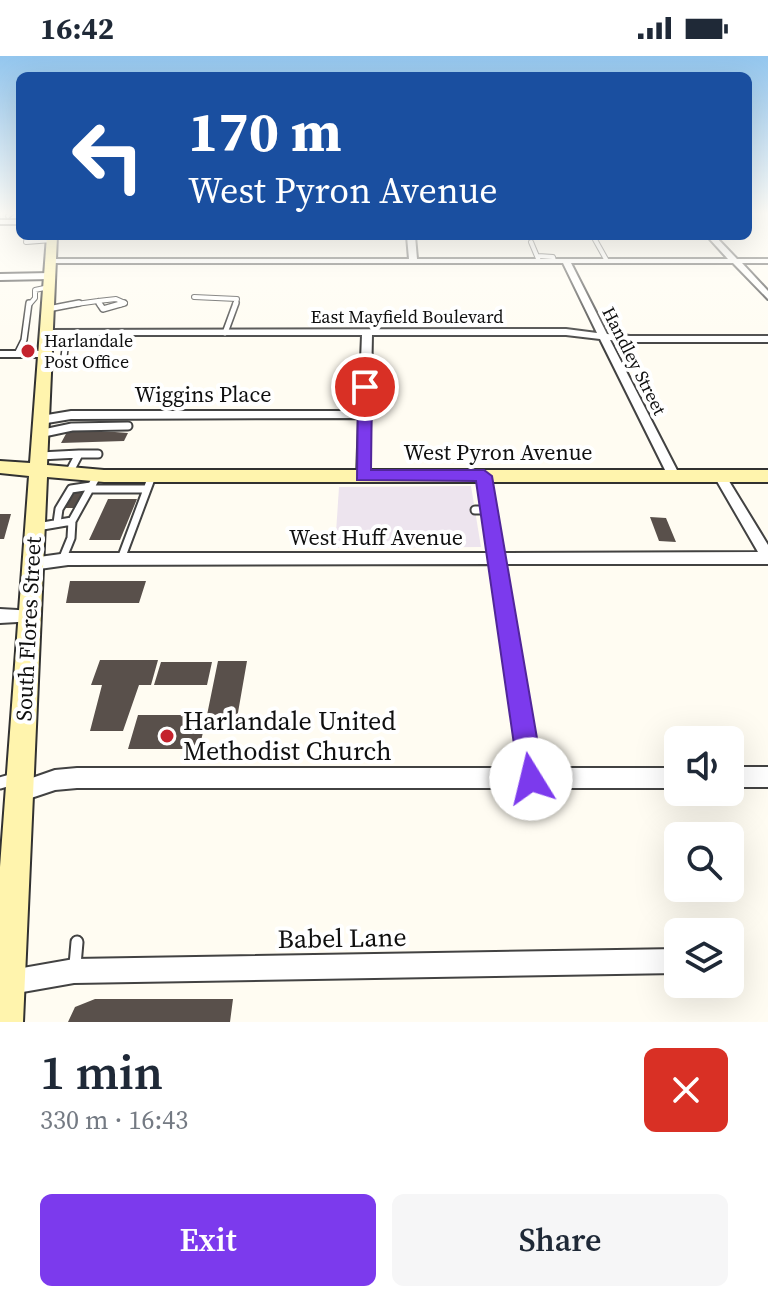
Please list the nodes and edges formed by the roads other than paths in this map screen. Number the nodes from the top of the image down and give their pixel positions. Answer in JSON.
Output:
{"nodes":[{"id":1,"x":34,"y":257,"type":"edge"},
{"id":2,"x":413,"y":257,"type":"edge"},
{"id":3,"x":605,"y":257,"type":"edge"},
{"id":4,"x":730,"y":257,"type":"edge"},
{"id":5,"x":538,"y":259,"type":"joint"},
{"id":6,"x":413,"y":261,"type":"junction"},
{"id":7,"x":560,"y":261,"type":"junction"},
{"id":8,"x":607,"y":261,"type":"junction"},
{"id":9,"x":734,"y":261,"type":"junction"},
{"id":10,"x":768,"y":261,"type":"edge"},
{"id":11,"x":0,"y":277,"type":"edge"},
{"id":12,"x":45,"y":278,"type":"edge"},
{"id":13,"x":768,"y":296,"type":"edge"},
{"id":14,"x":194,"y":297,"type":"dead end"},
{"id":15,"x":98,"y":301,"type":"junction"},
{"id":16,"x":225,"y":333,"type":"junction"},
{"id":17,"x":367,"y":333,"type":"junction"},
{"id":18,"x":603,"y":336,"type":"junction"},
{"id":19,"x":768,"y":339,"type":"edge"},
{"id":20,"x":51,"y":346,"type":"junction"},
{"id":21,"x":0,"y":354,"type":"edge"},
{"id":22,"x":17,"y":354,"type":"junction"},
{"id":23,"x":365,"y":414,"type":"junction"},
{"id":24,"x":93,"y":415,"type":"junction"},
{"id":25,"x":128,"y":426,"type":"dead end"},
{"id":26,"x":87,"y":427,"type":"junction"},
{"id":27,"x":38,"y":445,"type":"junction"},
{"id":28,"x":79,"y":454,"type":"junction"},
{"id":29,"x":98,"y":454,"type":"dead end"},
{"id":30,"x":0,"y":467,"type":"edge"},
{"id":31,"x":68,"y":475,"type":"junction"},
{"id":32,"x":363,"y":476,"type":"junction"},
{"id":33,"x":484,"y":476,"type":"junction"},
{"id":34,"x":674,"y":476,"type":"junction"},
{"id":35,"x":720,"y":476,"type":"junction"},
{"id":36,"x":768,"y":476,"type":"edge"},
{"id":37,"x":149,"y":482,"type":"junction"},
{"id":38,"x":93,"y":484,"type":"junction"},
{"id":39,"x":72,"y":521,"type":"junction"},
{"id":40,"x":46,"y":525,"type":"junction"},
{"id":41,"x":768,"y":558,"type":"edge"},
{"id":42,"x":121,"y":559,"type":"junction"},
{"id":43,"x":62,"y":560,"type":"junction"},
{"id":44,"x":496,"y":560,"type":"junction"},
{"id":45,"x":32,"y":564,"type":"junction"},
{"id":46,"x":0,"y":616,"type":"edge"},
{"id":47,"x":29,"y":616,"type":"junction"},
{"id":48,"x":744,"y":777,"type":"edge"},
{"id":49,"x":768,"y":777,"type":"edge"},
{"id":50,"x":664,"y":778,"type":"edge"},
{"id":51,"x":531,"y":779,"type":"junction"},
{"id":52,"x":13,"y":784,"type":"edge"},
{"id":53,"x":6,"y":908,"type":"edge"},
{"id":54,"x":77,"y":942,"type":"dead end"},
{"id":55,"x":664,"y":961,"type":"edge"},
{"id":56,"x":74,"y":971,"type":"junction"},
{"id":57,"x":4,"y":984,"type":"edge"},
{"id":58,"x":6,"y":1022,"type":"edge"}],
"edges":[{"from":1,"to":12,"type":"lane"},
{"from":2,"to":6,"type":"street"},
{"from":3,"to":8,"type":"lane"},
{"from":4,"to":9,"type":"street"},
{"from":5,"to":6,"type":"street"},
{"from":5,"to":7,"type":"street"},
{"from":6,"to":12,"type":"street"},
{"from":7,"to":8,"type":"street"},
{"from":7,"to":18,"type":"street","name":"Handley Street"},
{"from":8,"to":9,"type":"street"},
{"from":9,"to":10,"type":"street"},
{"from":9,"to":13,"type":"street"},
{"from":11,"to":12,"type":"street"},
{"from":12,"to":15,"type":"lane"},
{"from":12,"to":20,"type":"street","name":"South Flores Street"},
{"from":12,"to":22,"type":"lane"},
{"from":14,"to":16,"type":"lane"},
{"from":15,"to":15,"type":"lane"},
{"from":16,"to":17,"type":"street","name":"East Mayfield Boulevard"},
{"from":16,"to":20,"type":"street","name":"East Mayfield Boulevard"},
{"from":17,"to":18,"type":"street","name":"East Mayfield Boulevard"},
{"from":17,"to":23,"type":"street"},
{"from":18,"to":19,"type":"street","name":"East Mayfield Boulevard"},
{"from":18,"to":34,"type":"street","name":"Handley Street"},
{"from":20,"to":22,"type":"street","name":"East Mayfield Boulevard"},
{"from":20,"to":27,"type":"street","name":"South Flores Street"},
{"from":21,"to":22,"type":"street","name":"East Mayfield Boulevard"},
{"from":23,"to":24,"type":"street","name":"Wiggins Place"},
{"from":23,"to":32,"type":"street"},
{"from":24,"to":26,"type":"lane"},
{"from":24,"to":27,"type":"street","name":"Wiggins Place"},
{"from":25,"to":26,"type":"lane"},
{"from":26,"to":27,"type":"lane"},
{"from":27,"to":28,"type":"lane"},
{"from":27,"to":30,"type":"street","name":"West Pyron Avenue"},
{"from":27,"to":31,"type":"street","name":"West Pyron Avenue"},
{"from":27,"to":40,"type":"street","name":"South Flores Street"},
{"from":28,"to":29,"type":"lane"},
{"from":28,"to":31,"type":"lane"},
{"from":31,"to":38,"type":"street","name":"West Pyron Avenue"},
{"from":32,"to":33,"type":"street","name":"West Pyron Avenue"},
{"from":32,"to":37,"type":"street","name":"West Pyron Avenue"},
{"from":33,"to":34,"type":"street","name":"West Pyron Avenue"},
{"from":33,"to":44,"type":"street"},
{"from":34,"to":35,"type":"street","name":"West Pyron Avenue"},
{"from":35,"to":36,"type":"street","name":"West Pyron Avenue"},
{"from":35,"to":41,"type":"street"},
{"from":37,"to":38,"type":"street","name":"West Pyron Avenue"},
{"from":37,"to":42,"type":"lane"},
{"from":38,"to":39,"type":"lane"},
{"from":38,"to":40,"type":"lane"},
{"from":39,"to":40,"type":"lane"},
{"from":39,"to":43,"type":"lane"},
{"from":40,"to":45,"type":"street","name":"South Flores Street"},
{"from":41,"to":44,"type":"street","name":"West Huff Avenue"},
{"from":42,"to":43,"type":"street","name":"West Huff Avenue"},
{"from":42,"to":44,"type":"street","name":"West Huff Avenue"},
{"from":43,"to":45,"type":"street","name":"West Huff Avenue"},
{"from":44,"to":51,"type":"street"},
{"from":45,"to":47,"type":"street","name":"South Flores Street"},
{"from":46,"to":47,"type":"street"},
{"from":47,"to":52,"type":"street","name":"South Flores Street"},
{"from":48,"to":49,"type":"street"},
{"from":50,"to":51,"type":"street"},
{"from":51,"to":52,"type":"street"},
{"from":52,"to":53,"type":"street","name":"South Flores Street"},
{"from":53,"to":57,"type":"street","name":"South Flores Street"},
{"from":54,"to":56,"type":"lane"},
{"from":55,"to":56,"type":"street","name":"Babel Lane"},
{"from":56,"to":57,"type":"street","name":"Babel Lane"},
{"from":57,"to":58,"type":"street","name":"South Flores Street"}]}
